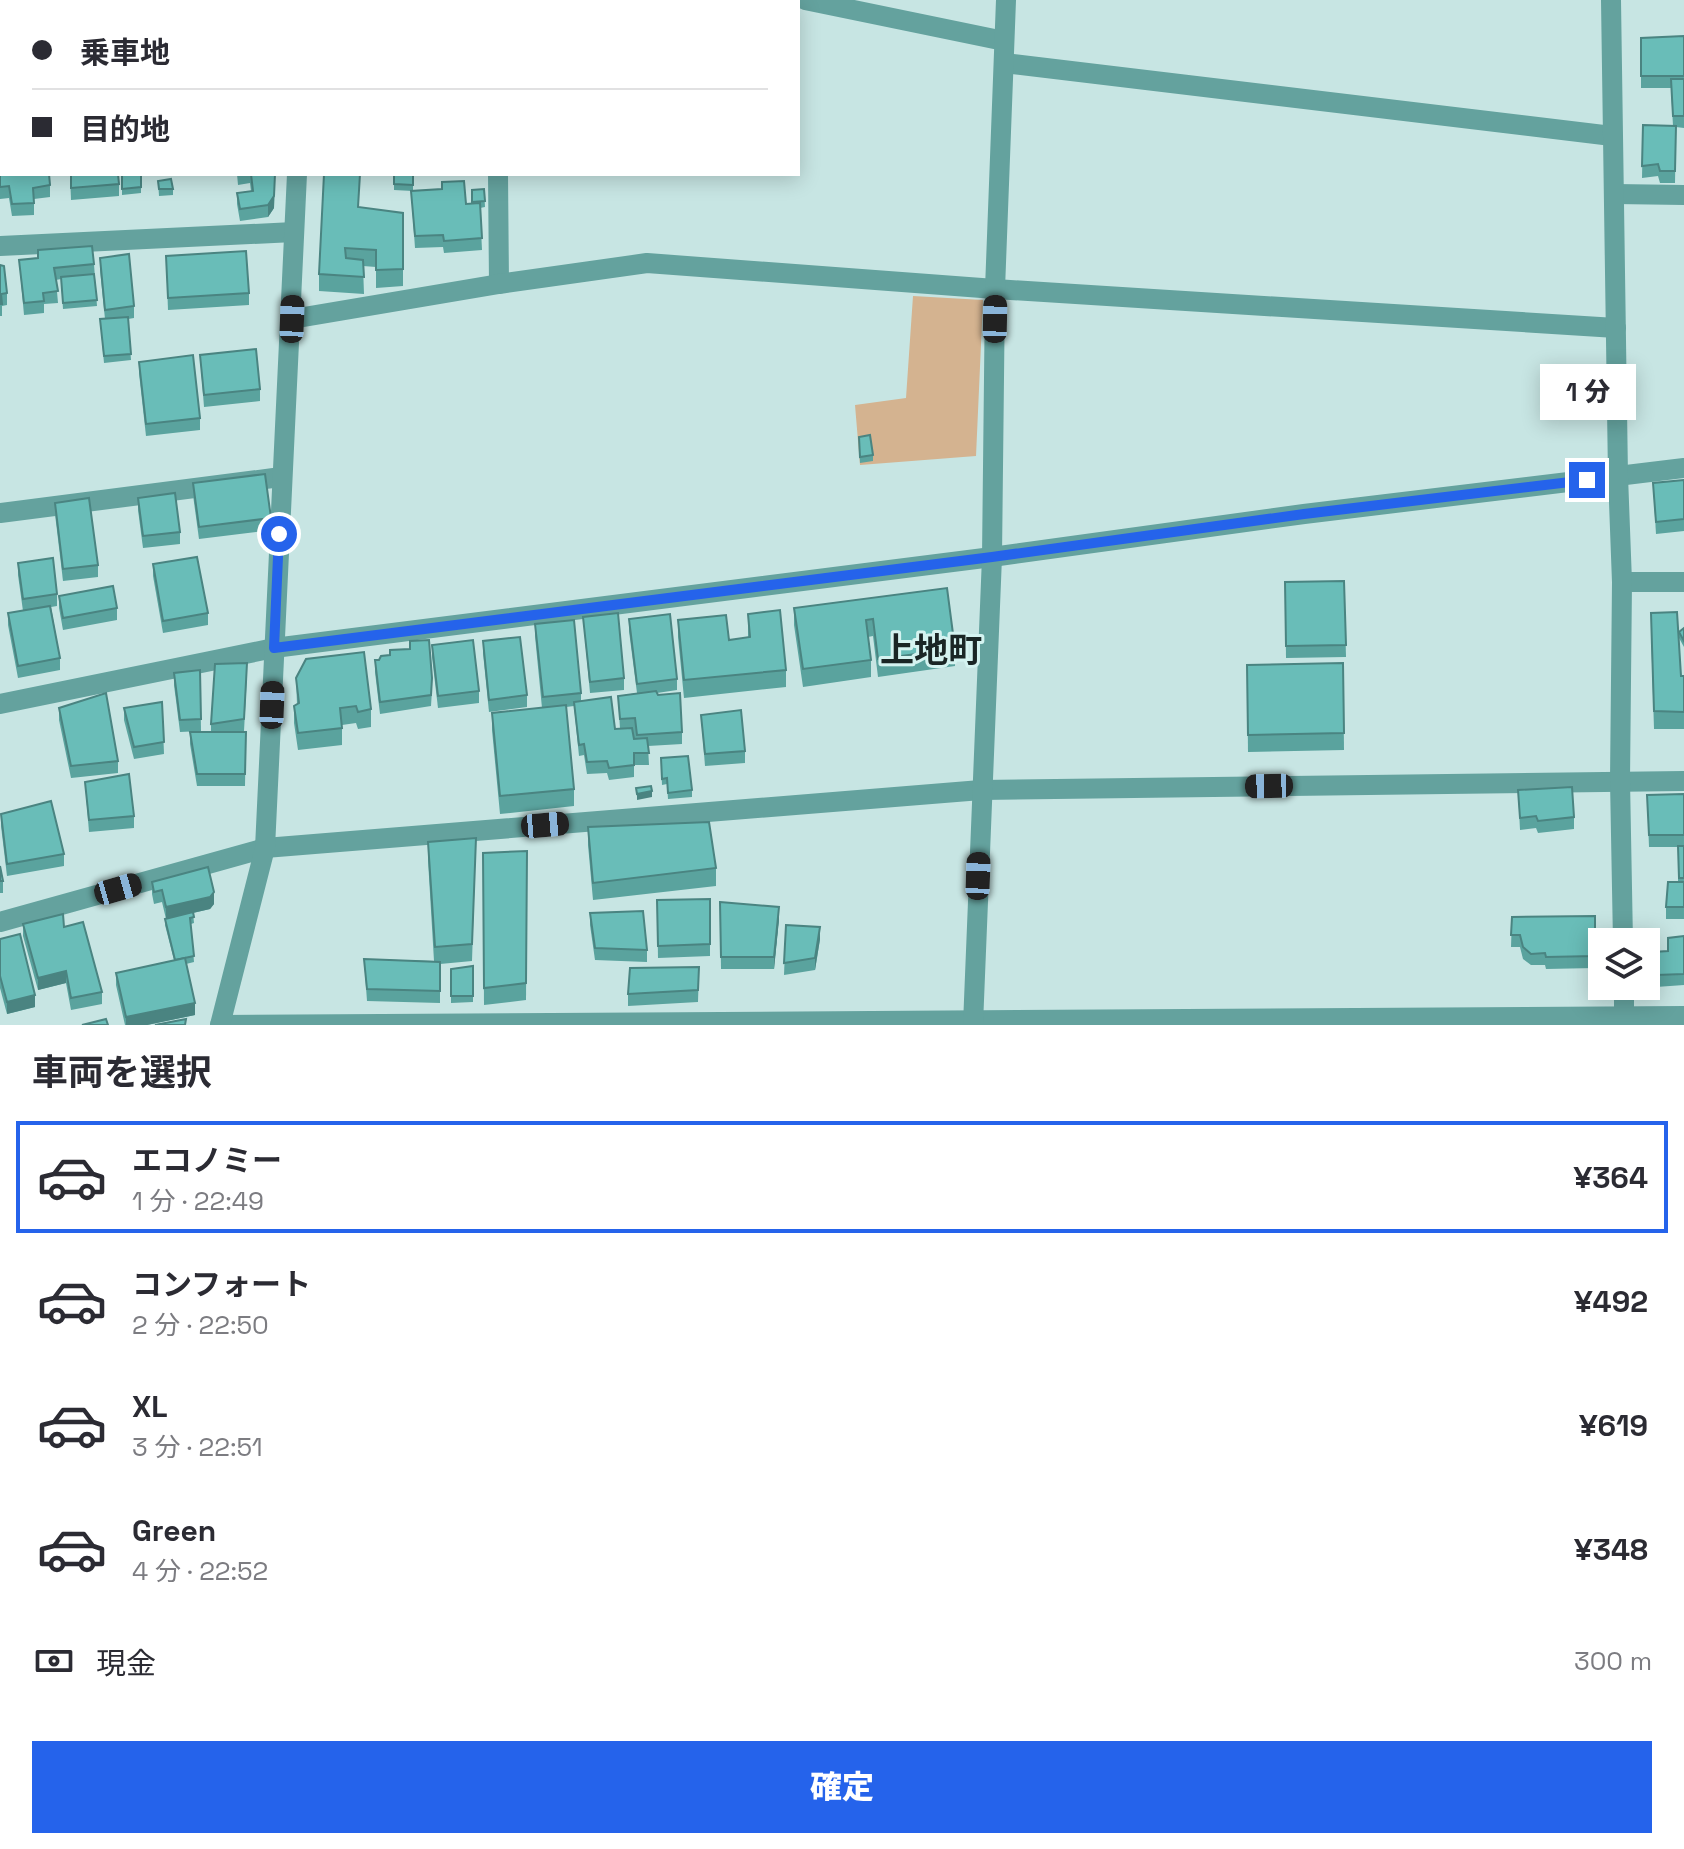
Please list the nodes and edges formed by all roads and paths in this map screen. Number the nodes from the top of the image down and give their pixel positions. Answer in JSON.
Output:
{"nodes":[{"id":1,"x":805,"y":0,"type":"edge"},
{"id":2,"x":1006,"y":0,"type":"edge"},
{"id":3,"x":1611,"y":0,"type":"edge"},
{"id":4,"x":1004,"y":41,"type":"junction"},
{"id":5,"x":1004,"y":63,"type":"junction"},
{"id":6,"x":1612,"y":136,"type":"junction"},
{"id":7,"x":297,"y":176,"type":"edge"},
{"id":8,"x":498,"y":176,"type":"edge"},
{"id":9,"x":1615,"y":194,"type":"junction"},
{"id":10,"x":1684,"y":195,"type":"edge"},
{"id":11,"x":294,"y":232,"type":"junction"},
{"id":12,"x":0,"y":246,"type":"edge"},
{"id":13,"x":499,"y":284,"type":"junction"},
{"id":14,"x":995,"y":289,"type":"junction"},
{"id":15,"x":292,"y":319,"type":"junction"},
{"id":16,"x":1616,"y":328,"type":"junction"},
{"id":17,"x":1684,"y":468,"type":"edge"},
{"id":18,"x":1618,"y":476,"type":"junction"},
{"id":19,"x":281,"y":477,"type":"junction"},
{"id":20,"x":0,"y":513,"type":"edge"},
{"id":21,"x":992,"y":557,"type":"junction"},
{"id":22,"x":1622,"y":582,"type":"junction"},
{"id":23,"x":1684,"y":582,"type":"edge"},
{"id":24,"x":274,"y":648,"type":"junction"},
{"id":25,"x":0,"y":704,"type":"edge"},
{"id":26,"x":1620,"y":780,"type":"junction"},
{"id":27,"x":1684,"y":781,"type":"edge"},
{"id":28,"x":981,"y":790,"type":"junction"},
{"id":29,"x":265,"y":848,"type":"junction"},
{"id":30,"x":0,"y":922,"type":"edge"},
{"id":31,"x":1623,"y":928,"type":"edge"},
{"id":32,"x":1624,"y":1000,"type":"edge"},
{"id":33,"x":1684,"y":1016,"type":"edge"},
{"id":34,"x":1624,"y":1021,"type":"edge"},
{"id":35,"x":973,"y":1022,"type":"edge"},
{"id":36,"x":220,"y":1025,"type":"edge"}],
"edges":[{"from":1,"to":4,"type":"street"},
{"from":2,"to":4,"type":"street"},
{"from":3,"to":6,"type":"street"},
{"from":4,"to":5,"type":"street"},
{"from":5,"to":6,"type":"street"},
{"from":5,"to":14,"type":"street"},
{"from":6,"to":9,"type":"street"},
{"from":7,"to":11,"type":"street"},
{"from":8,"to":13,"type":"street"},
{"from":9,"to":10,"type":"street"},
{"from":9,"to":16,"type":"street"},
{"from":11,"to":12,"type":"street"},
{"from":11,"to":15,"type":"street"},
{"from":13,"to":14,"type":"street"},
{"from":13,"to":15,"type":"street"},
{"from":14,"to":16,"type":"street"},
{"from":14,"to":21,"type":"street"},
{"from":15,"to":19,"type":"street"},
{"from":16,"to":18,"type":"street"},
{"from":17,"to":18,"type":"street"},
{"from":18,"to":21,"type":"street"},
{"from":18,"to":22,"type":"street"},
{"from":19,"to":20,"type":"street"},
{"from":19,"to":24,"type":"street"},
{"from":21,"to":24,"type":"street"},
{"from":21,"to":28,"type":"street"},
{"from":22,"to":23,"type":"street"},
{"from":22,"to":26,"type":"street"},
{"from":24,"to":25,"type":"street"},
{"from":24,"to":29,"type":"street"},
{"from":26,"to":27,"type":"street"},
{"from":26,"to":28,"type":"street"},
{"from":26,"to":31,"type":"street"},
{"from":28,"to":29,"type":"street"},
{"from":28,"to":35,"type":"street"},
{"from":29,"to":30,"type":"street"},
{"from":29,"to":36,"type":"street"},
{"from":32,"to":34,"type":"street"},
{"from":33,"to":34,"type":"street"},
{"from":34,"to":35,"type":"street"},
{"from":35,"to":36,"type":"street"}]}
